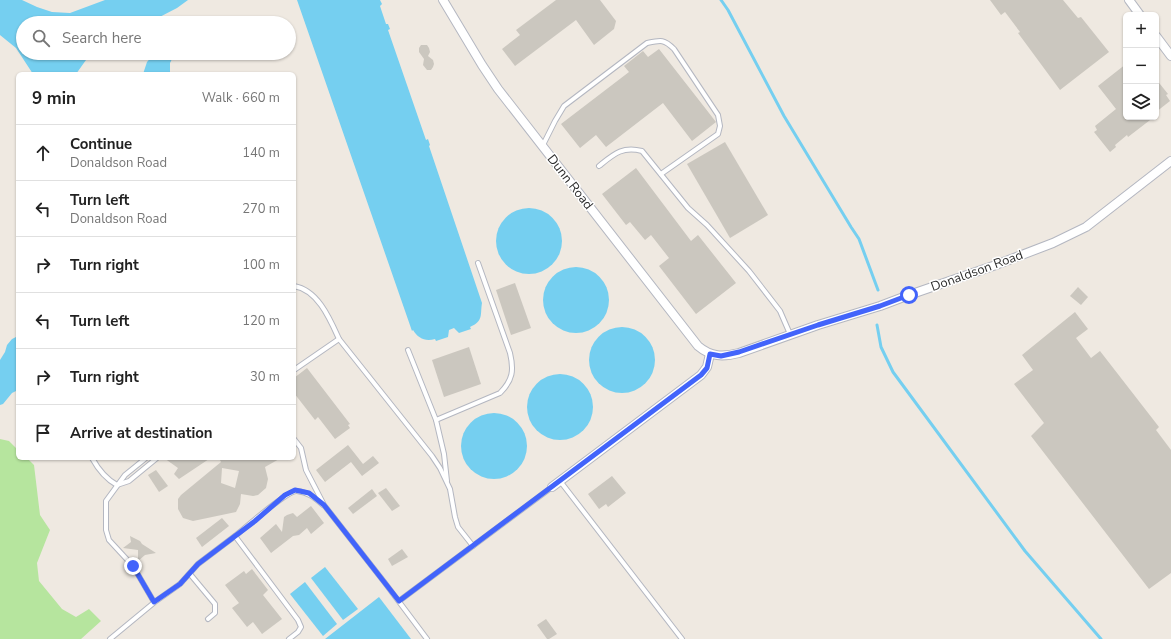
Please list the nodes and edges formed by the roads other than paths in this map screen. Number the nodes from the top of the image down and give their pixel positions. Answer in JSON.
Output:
{"nodes":[{"id":1,"x":444,"y":0,"type":"edge"},
{"id":2,"x":1129,"y":0,"type":"edge"},
{"id":3,"x":1138,"y":12,"type":"edge"},
{"id":4,"x":1159,"y":40,"type":"edge"},
{"id":5,"x":1171,"y":56,"type":"edge"},
{"id":6,"x":542,"y":147,"type":"junction"},
{"id":7,"x":1171,"y":161,"type":"edge"},
{"id":8,"x":599,"y":166,"type":"dead end"},
{"id":9,"x":661,"y":174,"type":"junction"},
{"id":10,"x":478,"y":263,"type":"dead end"},
{"id":11,"x":296,"y":286,"type":"edge"},
{"id":12,"x":791,"y":335,"type":"junction"},
{"id":13,"x":339,"y":339,"type":"junction"},
{"id":14,"x":408,"y":350,"type":"dead end"},
{"id":15,"x":710,"y":354,"type":"junction"},
{"id":16,"x":296,"y":369,"type":"edge"},
{"id":17,"x":436,"y":420,"type":"junction"},
{"id":18,"x":296,"y":442,"type":"edge"},
{"id":19,"x":93,"y":460,"type":"edge"},
{"id":20,"x":144,"y":460,"type":"edge"},
{"id":21,"x":154,"y":460,"type":"edge"},
{"id":22,"x":560,"y":481,"type":"junction"},
{"id":23,"x":447,"y":483,"type":"junction"},
{"id":24,"x":117,"y":485,"type":"junction"},
{"id":25,"x":552,"y":487,"type":"joint"},
{"id":26,"x":324,"y":505,"type":"junction"},
{"id":27,"x":235,"y":536,"type":"junction"},
{"id":28,"x":473,"y":546,"type":"junction"},
{"id":29,"x":190,"y":574,"type":"junction"},
{"id":30,"x":399,"y":601,"type":"junction"},
{"id":31,"x":154,"y":602,"type":"junction"},
{"id":32,"x":208,"y":619,"type":"dead end"},
{"id":33,"x":116,"y":634,"type":"junction"},
{"id":34,"x":110,"y":639,"type":"edge"},
{"id":35,"x":120,"y":639,"type":"edge"},
{"id":36,"x":289,"y":639,"type":"edge"},
{"id":37,"x":427,"y":639,"type":"edge"},
{"id":38,"x":682,"y":639,"type":"edge"}],
"edges":[{"from":1,"to":6,"type":"street","name":"Dunn Road"},
{"from":2,"to":3,"type":"street"},
{"from":4,"to":5,"type":"street"},
{"from":6,"to":9,"type":"lane"},
{"from":6,"to":15,"type":"street","name":"Dunn Road"},
{"from":7,"to":12,"type":"street","name":"Donaldson Road"},
{"from":8,"to":9,"type":"lane"},
{"from":9,"to":12,"type":"lane"},
{"from":10,"to":17,"type":"lane"},
{"from":11,"to":13,"type":"lane"},
{"from":12,"to":15,"type":"street","name":"Donaldson Road"},
{"from":13,"to":16,"type":"lane"},
{"from":13,"to":23,"type":"lane"},
{"from":14,"to":17,"type":"lane"},
{"from":15,"to":22,"type":"street"},
{"from":17,"to":23,"type":"lane"},
{"from":18,"to":26,"type":"lane"},
{"from":19,"to":24,"type":"lane"},
{"from":20,"to":24,"type":"lane"},
{"from":21,"to":24,"type":"lane"},
{"from":22,"to":25,"type":"street"},
{"from":22,"to":38,"type":"lane"},
{"from":23,"to":28,"type":"lane"},
{"from":24,"to":31,"type":"lane"},
{"from":25,"to":28,"type":"lane"},
{"from":26,"to":27,"type":"lane"},
{"from":26,"to":30,"type":"lane"},
{"from":27,"to":29,"type":"lane"},
{"from":27,"to":36,"type":"lane"},
{"from":28,"to":30,"type":"lane"},
{"from":29,"to":31,"type":"lane"},
{"from":29,"to":32,"type":"lane"},
{"from":30,"to":37,"type":"lane"},
{"from":31,"to":33,"type":"lane"},
{"from":33,"to":34,"type":"lane"},
{"from":33,"to":35,"type":"lane"}]}
